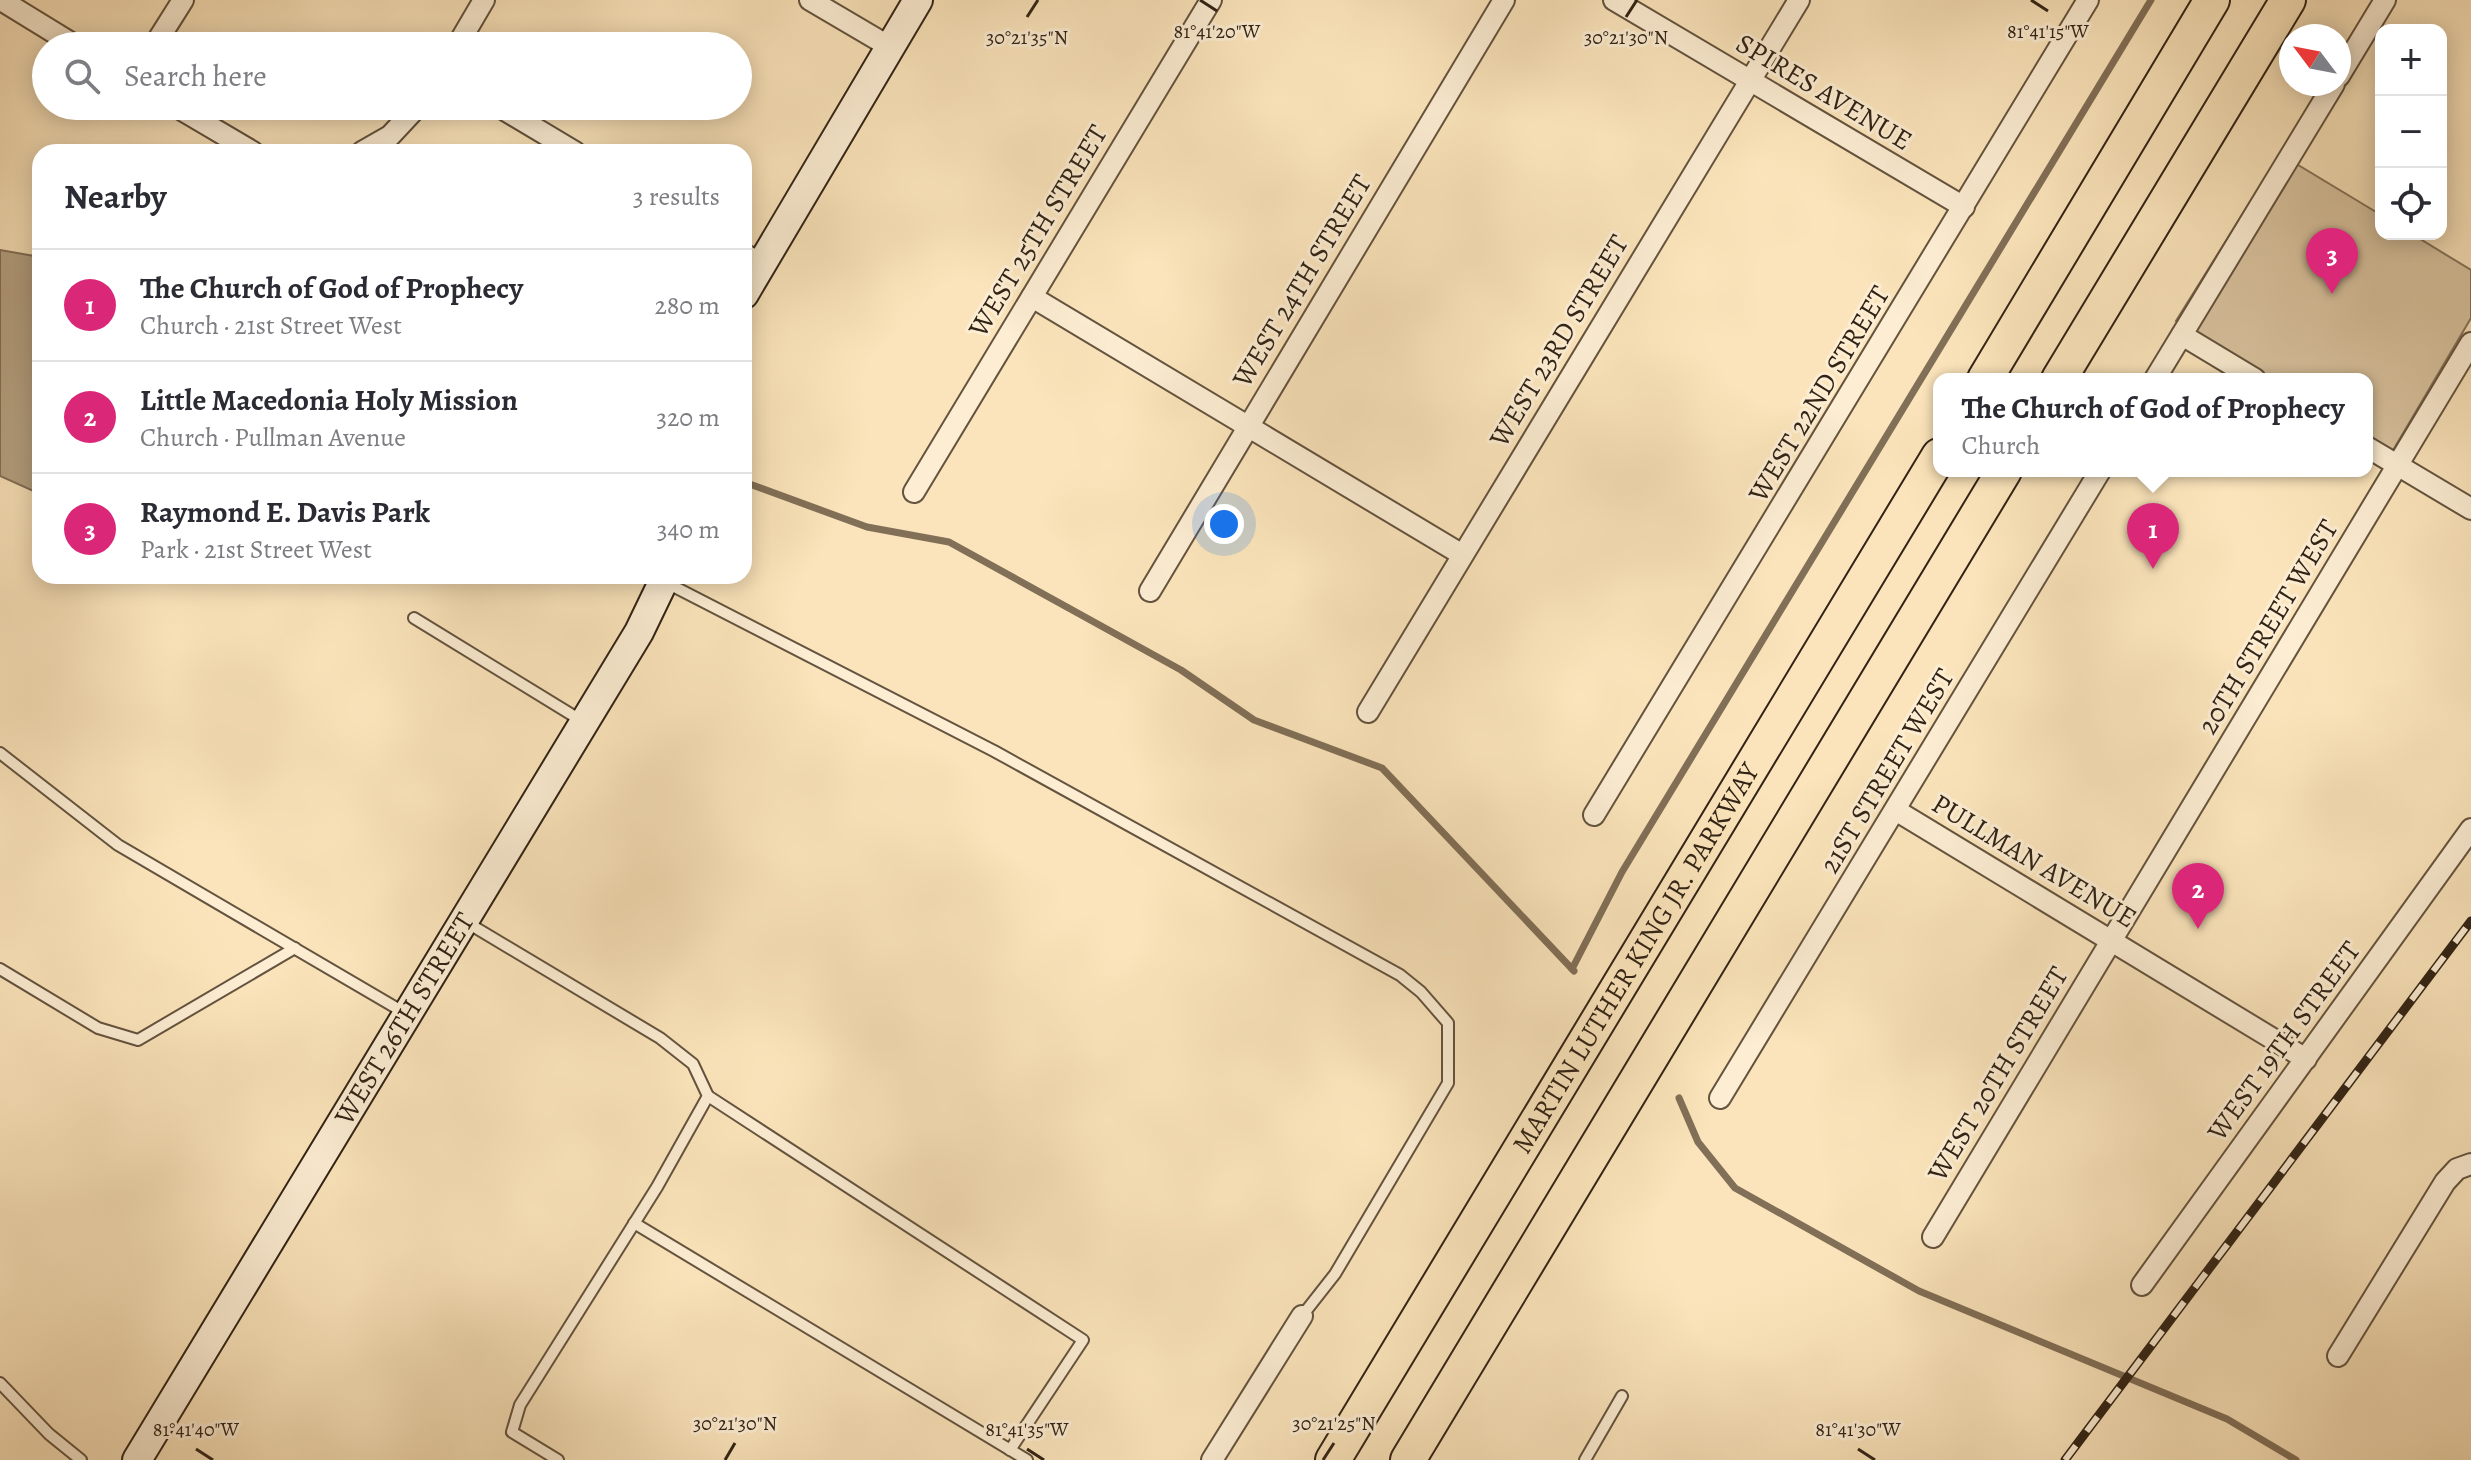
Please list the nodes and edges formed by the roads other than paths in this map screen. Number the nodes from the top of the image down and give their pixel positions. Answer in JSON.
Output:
{"nodes":[{"id":1,"x":1,"y":0,"type":"edge"},
{"id":2,"x":183,"y":0,"type":"edge"},
{"id":3,"x":484,"y":0,"type":"edge"},
{"id":4,"x":810,"y":0,"type":"edge"},
{"id":5,"x":918,"y":0,"type":"edge"},
{"id":6,"x":1211,"y":0,"type":"edge"},
{"id":7,"x":1504,"y":0,"type":"edge"},
{"id":8,"x":1614,"y":0,"type":"edge"},
{"id":9,"x":1799,"y":0,"type":"edge"},
{"id":10,"x":2088,"y":0,"type":"edge"},
{"id":11,"x":2212,"y":0,"type":"edge"},
{"id":12,"x":2288,"y":0,"type":"edge"},
{"id":13,"x":2385,"y":0,"type":"edge"},
{"id":14,"x":53,"y":32,"type":"edge"},
{"id":15,"x":163,"y":32,"type":"edge"},
{"id":16,"x":465,"y":32,"type":"edge"},
{"id":17,"x":890,"y":47,"type":"junction"},
{"id":18,"x":2351,"y":56,"type":"edge"},
{"id":19,"x":1750,"y":81,"type":"junction"},
{"id":20,"x":2327,"y":96,"type":"edge"},
{"id":21,"x":198,"y":120,"type":"edge"},
{"id":22,"x":405,"y":120,"type":"edge"},
{"id":23,"x":521,"y":120,"type":"edge"},
{"id":24,"x":238,"y":144,"type":"edge"},
{"id":25,"x":376,"y":144,"type":"edge"},
{"id":26,"x":562,"y":144,"type":"edge"},
{"id":27,"x":1964,"y":207,"type":"junction"},
{"id":28,"x":752,"y":258,"type":"edge"},
{"id":29,"x":1032,"y":297,"type":"junction"},
{"id":30,"x":2182,"y":335,"type":"junction"},
{"id":31,"x":2471,"y":343,"type":"edge"},
{"id":32,"x":1989,"y":373,"type":"edge"},
{"id":33,"x":2063,"y":373,"type":"edge"},
{"id":34,"x":2159,"y":373,"type":"edge"},
{"id":35,"x":2245,"y":373,"type":"edge"},
{"id":36,"x":1249,"y":424,"type":"junction"},
{"id":37,"x":2373,"y":450,"type":"edge"},
{"id":38,"x":2398,"y":465,"type":"junction"},
{"id":39,"x":1933,"y":466,"type":"edge"},
{"id":40,"x":2000,"y":477,"type":"edge"},
{"id":41,"x":2096,"y":477,"type":"edge"},
{"id":42,"x":914,"y":492,"type":"dead end"},
{"id":43,"x":2471,"y":509,"type":"edge"},
{"id":44,"x":1461,"y":554,"type":"junction"},
{"id":45,"x":663,"y":584,"type":"edge"},
{"id":46,"x":675,"y":584,"type":"edge"},
{"id":47,"x":1150,"y":591,"type":"dead end"},
{"id":48,"x":414,"y":618,"type":"dead end"},
{"id":49,"x":1368,"y":712,"type":"dead end"},
{"id":50,"x":584,"y":722,"type":"junction"},
{"id":51,"x":0,"y":753,"type":"edge"},
{"id":52,"x":1897,"y":811,"type":"junction"},
{"id":53,"x":1594,"y":815,"type":"dead end"},
{"id":54,"x":2471,"y":829,"type":"edge"},
{"id":55,"x":464,"y":921,"type":"junction"},
{"id":56,"x":2112,"y":940,"type":"junction"},
{"id":57,"x":295,"y":948,"type":"junction"},
{"id":58,"x":0,"y":969,"type":"edge"},
{"id":59,"x":407,"y":1014,"type":"junction"},
{"id":60,"x":2306,"y":1059,"type":"junction"},
{"id":61,"x":708,"y":1096,"type":"junction"},
{"id":62,"x":1720,"y":1098,"type":"dead end"},
{"id":63,"x":2471,"y":1164,"type":"edge"},
{"id":64,"x":634,"y":1223,"type":"junction"},
{"id":65,"x":1933,"y":1237,"type":"dead end"},
{"id":66,"x":2142,"y":1285,"type":"dead end"},
{"id":67,"x":1302,"y":1316,"type":"joint"},
{"id":68,"x":2338,"y":1356,"type":"dead end"},
{"id":69,"x":0,"y":1383,"type":"edge"},
{"id":70,"x":1622,"y":1396,"type":"dead end"},
{"id":71,"x":1010,"y":1450,"type":"junction"},
{"id":72,"x":81,"y":1460,"type":"edge"},
{"id":73,"x":137,"y":1460,"type":"edge"},
{"id":74,"x":558,"y":1460,"type":"edge"},
{"id":75,"x":1027,"y":1460,"type":"edge"},
{"id":76,"x":1212,"y":1460,"type":"edge"},
{"id":77,"x":1333,"y":1460,"type":"edge"},
{"id":78,"x":1408,"y":1460,"type":"edge"},
{"id":79,"x":1585,"y":1460,"type":"edge"}],
"edges":[{"from":1,"to":14,"type":"street"},
{"from":2,"to":15,"type":"street"},
{"from":3,"to":16,"type":"street"},
{"from":4,"to":17,"type":"street"},
{"from":5,"to":17,"type":"main road"},
{"from":6,"to":29,"type":"street","name":"WEST 25TH STREET"},
{"from":7,"to":36,"type":"street","name":"WEST 24TH STREET"},
{"from":8,"to":19,"type":"street","name":"SPIRES AVENUE"},
{"from":9,"to":19,"type":"street","name":"WEST 23RD STREET"},
{"from":10,"to":27,"type":"street","name":"WEST 22ND STREET"},
{"from":11,"to":32,"type":"highway"},
{"from":12,"to":33,"type":"highway"},
{"from":13,"to":18,"type":"street"},
{"from":17,"to":28,"type":"main road"},
{"from":19,"to":27,"type":"street","name":"SPIRES AVENUE"},
{"from":19,"to":44,"type":"street","name":"WEST 23RD STREET"},
{"from":20,"to":30,"type":"street"},
{"from":21,"to":24,"type":"street"},
{"from":22,"to":25,"type":"street"},
{"from":23,"to":26,"type":"street"},
{"from":27,"to":53,"type":"street","name":"WEST 22ND STREET"},
{"from":29,"to":36,"type":"street"},
{"from":29,"to":42,"type":"street","name":"WEST 25TH STREET"},
{"from":30,"to":34,"type":"street"},
{"from":30,"to":35,"type":"street"},
{"from":31,"to":38,"type":"street","name":"20TH STREET WEST"},
{"from":36,"to":44,"type":"street"},
{"from":36,"to":47,"type":"street","name":"WEST 24TH STREET"},
{"from":37,"to":38,"type":"street"},
{"from":38,"to":43,"type":"street"},
{"from":38,"to":56,"type":"street","name":"20TH STREET WEST"},
{"from":39,"to":77,"type":"highway","name":"MARTIN LUTHER KING JR. PARKWAY"},
{"from":40,"to":78,"type":"highway"},
{"from":41,"to":52,"type":"street","name":"21ST STREET WEST"},
{"from":44,"to":49,"type":"street","name":"WEST 23RD STREET"},
{"from":45,"to":50,"type":"main road","name":"WEST 26TH STREET"},
{"from":46,"to":67,"type":"lane"},
{"from":48,"to":50,"type":"lane"},
{"from":50,"to":55,"type":"main road","name":"WEST 26TH STREET"},
{"from":51,"to":57,"type":"lane"},
{"from":52,"to":56,"type":"street","name":"PULLMAN AVENUE"},
{"from":52,"to":62,"type":"street","name":"21ST STREET WEST"},
{"from":54,"to":60,"type":"street","name":"WEST 19TH STREET"},
{"from":55,"to":59,"type":"main road","name":"WEST 26TH STREET"},
{"from":55,"to":61,"type":"lane"},
{"from":56,"to":60,"type":"street","name":"PULLMAN AVENUE"},
{"from":56,"to":65,"type":"street","name":"WEST 20TH STREET"},
{"from":57,"to":58,"type":"lane"},
{"from":57,"to":59,"type":"lane"},
{"from":59,"to":73,"type":"main road","name":"WEST 26TH STREET"},
{"from":60,"to":66,"type":"street","name":"WEST 19TH STREET"},
{"from":61,"to":64,"type":"lane"},
{"from":61,"to":71,"type":"lane"},
{"from":63,"to":68,"type":"street"},
{"from":64,"to":71,"type":"lane"},
{"from":64,"to":74,"type":"lane"},
{"from":67,"to":76,"type":"street"},
{"from":69,"to":72,"type":"lane"},
{"from":70,"to":79,"type":"lane"},
{"from":71,"to":75,"type":"lane"}]}
